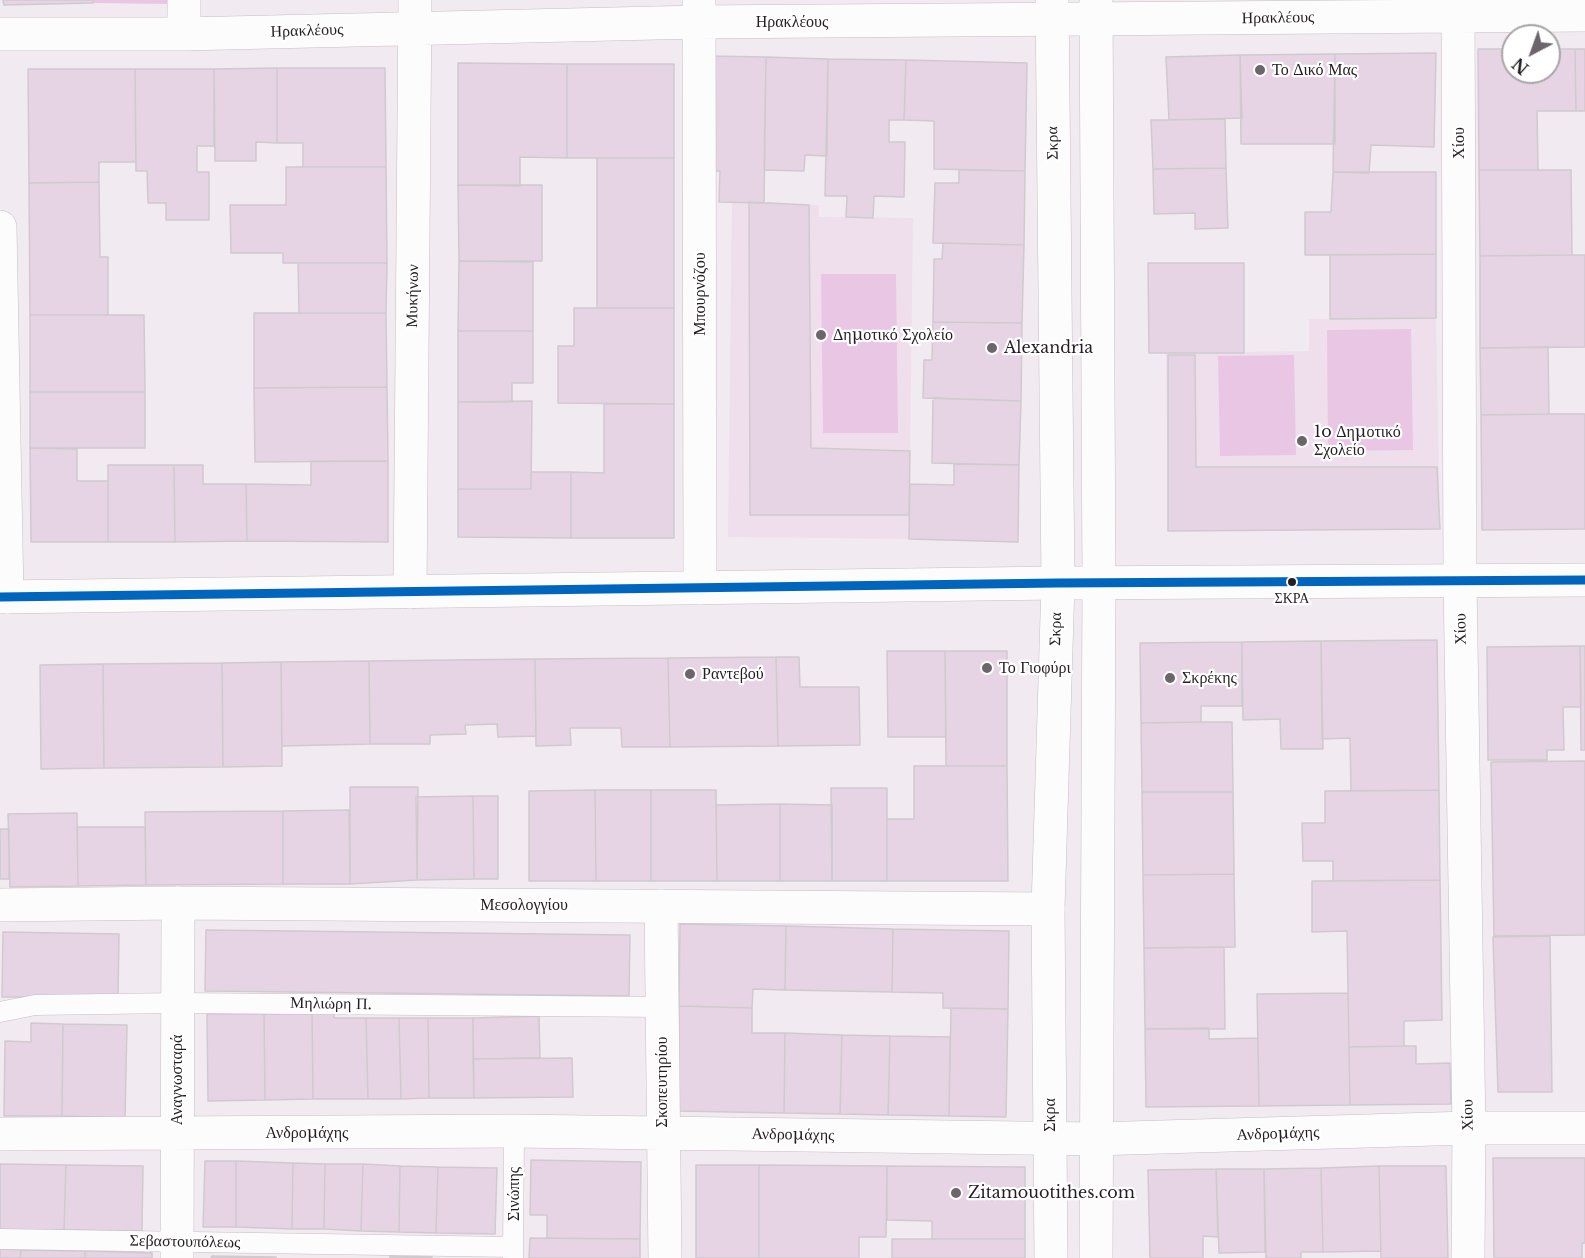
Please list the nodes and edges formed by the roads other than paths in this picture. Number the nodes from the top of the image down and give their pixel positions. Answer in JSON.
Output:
{"nodes":[{"id":1,"x":184,"y":0,"type":"edge"},
{"id":2,"x":1458,"y":8,"type":"edge"},
{"id":3,"x":1052,"y":10,"type":"edge"},
{"id":4,"x":1096,"y":10,"type":"edge"},
{"id":5,"x":699,"y":11,"type":"edge"},
{"id":6,"x":415,"y":15,"type":"edge"},
{"id":7,"x":1585,"y":15,"type":"edge"},
{"id":8,"x":0,"y":34,"type":"edge"},
{"id":9,"x":184,"y":34,"type":"junction"},
{"id":10,"x":0,"y":227,"type":"edge"},
{"id":11,"x":1585,"y":580,"type":"edge"},
{"id":12,"x":1099,"y":582,"type":"junction"},
{"id":13,"x":1460,"y":582,"type":"junction"},
{"id":14,"x":1058,"y":583,"type":"junction"},
{"id":15,"x":700,"y":588,"type":"junction"},
{"id":16,"x":410,"y":591,"type":"junction"},
{"id":17,"x":4,"y":597,"type":"edge"},
{"id":18,"x":178,"y":903,"type":"junction"},
{"id":19,"x":0,"y":905,"type":"edge"},
{"id":20,"x":661,"y":906,"type":"junction"},
{"id":21,"x":1048,"y":909,"type":"junction"},
{"id":22,"x":177,"y":1003,"type":"junction"},
{"id":23,"x":663,"y":1007,"type":"junction"},
{"id":24,"x":0,"y":1012,"type":"edge"},
{"id":25,"x":1469,"y":1128,"type":"junction"},
{"id":26,"x":1585,"y":1128,"type":"edge"},
{"id":27,"x":514,"y":1131,"type":"junction"},
{"id":28,"x":662,"y":1133,"type":"junction"},
{"id":29,"x":0,"y":1134,"type":"edge"},
{"id":30,"x":177,"y":1134,"type":"junction"},
{"id":31,"x":1050,"y":1138,"type":"junction"},
{"id":32,"x":1094,"y":1139,"type":"junction"},
{"id":33,"x":0,"y":1239,"type":"edge"},
{"id":34,"x":177,"y":1250,"type":"edge"},
{"id":35,"x":513,"y":1252,"type":"edge"},
{"id":36,"x":665,"y":1258,"type":"edge"},
{"id":37,"x":1051,"y":1258,"type":"edge"},
{"id":38,"x":1096,"y":1258,"type":"edge"},
{"id":39,"x":1468,"y":1258,"type":"edge"}],
"edges":[{"from":1,"to":9,"type":"street"},
{"from":2,"to":4,"type":"street","name":"Ηρακλέους"},
{"from":2,"to":7,"type":"street","name":"Ηρακλέους"},
{"from":2,"to":13,"type":"street","name":"Χίου"},
{"from":3,"to":4,"type":"street","name":"Ηρακλέους"},
{"from":3,"to":5,"type":"street","name":"Ηρακλέους"},
{"from":3,"to":14,"type":"street","name":"Σκρα"},
{"from":4,"to":12,"type":"street"},
{"from":5,"to":6,"type":"street","name":"Ηρακλέους"},
{"from":5,"to":15,"type":"street","name":"Μπουρνόζου"},
{"from":6,"to":9,"type":"street","name":"Ηρακλέους"},
{"from":6,"to":16,"type":"street","name":"Μυκήνων"},
{"from":8,"to":9,"type":"street","name":"Ηρακλέους"},
{"from":10,"to":17,"type":"street"},
{"from":11,"to":13,"type":"street"},
{"from":12,"to":13,"type":"street"},
{"from":12,"to":14,"type":"street"},
{"from":12,"to":32,"type":"street"},
{"from":13,"to":25,"type":"street","name":"Χίου"},
{"from":14,"to":15,"type":"street"},
{"from":14,"to":21,"type":"street","name":"Σκρα"},
{"from":15,"to":16,"type":"street"},
{"from":16,"to":17,"type":"street"},
{"from":18,"to":19,"type":"street","name":"Μεσολογγίου"},
{"from":18,"to":20,"type":"street","name":"Μεσολογγίου"},
{"from":18,"to":22,"type":"street","name":"Αναγνωσταρά"},
{"from":20,"to":21,"type":"street","name":"Μεσολογγίου"},
{"from":20,"to":23,"type":"street","name":"Σκοπευτηρίου"},
{"from":21,"to":31,"type":"street","name":"Σκρα"},
{"from":22,"to":23,"type":"lane","name":"Μηλιώρη Π."},
{"from":22,"to":24,"type":"lane","name":"Μηλιώρη Π."},
{"from":22,"to":30,"type":"street","name":"Αναγνωσταρά"},
{"from":23,"to":28,"type":"street","name":"Σκοπευτηρίου"},
{"from":25,"to":26,"type":"street","name":"Ανδρομάχης"},
{"from":25,"to":32,"type":"street","name":"Ανδρομάχης"},
{"from":25,"to":39,"type":"street","name":"Χίου"},
{"from":27,"to":28,"type":"street","name":"Ανδρομάχης"},
{"from":27,"to":30,"type":"street","name":"Ανδρομάχης"},
{"from":27,"to":35,"type":"lane","name":"Σινώπης"},
{"from":28,"to":31,"type":"street","name":"Ανδρομάχης"},
{"from":28,"to":36,"type":"street","name":"Σκοπευτηρίου"},
{"from":29,"to":30,"type":"street","name":"Ανδρομάχης"},
{"from":30,"to":34,"type":"street","name":"Αναγνωσταρά"},
{"from":31,"to":32,"type":"street","name":"Ανδρομάχης"},
{"from":31,"to":37,"type":"street","name":"Σκρα"},
{"from":32,"to":38,"type":"street"},
{"from":33,"to":34,"type":"lane","name":"Σεβαστουπόλεως"},
{"from":34,"to":35,"type":"lane","name":"Σεβαστουπόλεως"}]}
